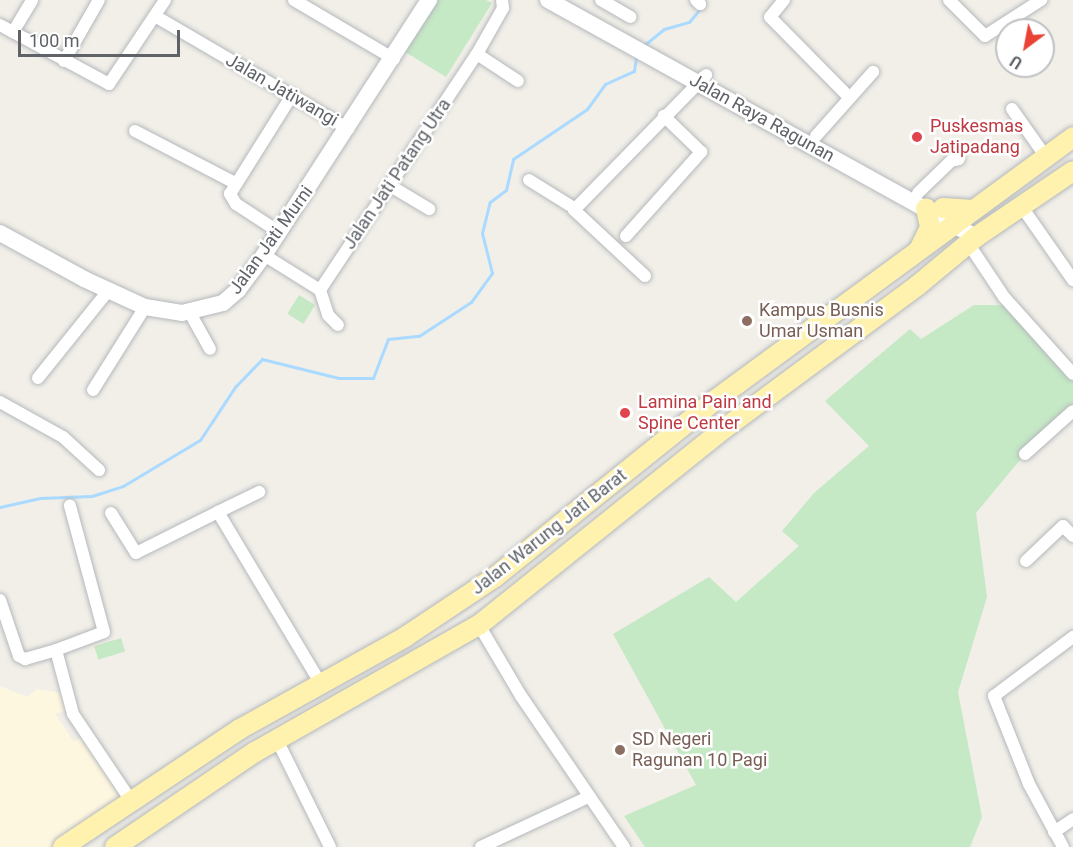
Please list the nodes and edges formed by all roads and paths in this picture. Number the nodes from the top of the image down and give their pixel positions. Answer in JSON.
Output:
{"nodes":[{"id":1,"x":32,"y":0,"type":"edge"},
{"id":2,"x":99,"y":0,"type":"edge"},
{"id":3,"x":165,"y":0,"type":"edge"},
{"id":4,"x":294,"y":0,"type":"edge"},
{"id":5,"x":429,"y":0,"type":"edge"},
{"id":6,"x":502,"y":0,"type":"edge"},
{"id":7,"x":548,"y":0,"type":"edge"},
{"id":8,"x":570,"y":0,"type":"edge"},
{"id":9,"x":601,"y":0,"type":"edge"},
{"id":10,"x":784,"y":0,"type":"edge"},
{"id":11,"x":949,"y":0,"type":"edge"},
{"id":12,"x":1041,"y":0,"type":"edge"},
{"id":13,"x":155,"y":16,"type":"junction"},
{"id":14,"x":0,"y":25,"type":"edge"},
{"id":15,"x":629,"y":31,"type":"junction"},
{"id":16,"x":16,"y":33,"type":"junction"},
{"id":17,"x":477,"y":54,"type":"junction"},
{"id":18,"x":394,"y":59,"type":"junction"},
{"id":19,"x":64,"y":62,"type":"junction"},
{"id":20,"x":873,"y":72,"type":"dead end"},
{"id":21,"x":703,"y":79,"type":"junction"},
{"id":22,"x":518,"y":81,"type":"dead end"},
{"id":23,"x":292,"y":95,"type":"junction"},
{"id":24,"x":849,"y":97,"type":"junction"},
{"id":25,"x":1012,"y":109,"type":"dead end"},
{"id":26,"x":760,"y":110,"type":"junction"},
{"id":27,"x":664,"y":116,"type":"junction"},
{"id":28,"x":348,"y":129,"type":"junction"},
{"id":29,"x":135,"y":131,"type":"dead end"},
{"id":30,"x":816,"y":136,"type":"junction"},
{"id":31,"x":1073,"y":137,"type":"edge"},
{"id":32,"x":1046,"y":157,"type":"junction"},
{"id":33,"x":959,"y":159,"type":"dead end"},
{"id":34,"x":1072,"y":172,"type":"edge"},
{"id":35,"x":529,"y":180,"type":"dead end"},
{"id":36,"x":236,"y":183,"type":"junction"},
{"id":37,"x":389,"y":185,"type":"junction"},
{"id":38,"x":929,"y":203,"type":"junction"},
{"id":39,"x":1022,"y":207,"type":"junction"},
{"id":40,"x":429,"y":209,"type":"dead end"},
{"id":41,"x":574,"y":210,"type":"junction"},
{"id":42,"x":963,"y":218,"type":"junction"},
{"id":43,"x":0,"y":232,"type":"edge"},
{"id":44,"x":279,"y":232,"type":"junction"},
{"id":45,"x":626,"y":237,"type":"dead end"},
{"id":46,"x":976,"y":238,"type":"junction"},
{"id":47,"x":919,"y":250,"type":"junction"},
{"id":48,"x":264,"y":255,"type":"junction"},
{"id":49,"x":645,"y":276,"type":"dead end"},
{"id":50,"x":1073,"y":280,"type":"edge"},
{"id":51,"x":320,"y":290,"type":"junction"},
{"id":52,"x":108,"y":291,"type":"junction"},
{"id":53,"x":145,"y":307,"type":"junction"},
{"id":54,"x":190,"y":313,"type":"junction"},
{"id":55,"x":338,"y":325,"type":"dead end"},
{"id":56,"x":210,"y":349,"type":"dead end"},
{"id":57,"x":1073,"y":374,"type":"edge"},
{"id":58,"x":38,"y":378,"type":"dead end"},
{"id":59,"x":93,"y":390,"type":"dead end"},
{"id":60,"x":0,"y":402,"type":"edge"},
{"id":61,"x":1070,"y":414,"type":"edge"},
{"id":62,"x":1025,"y":454,"type":"dead end"},
{"id":63,"x":99,"y":470,"type":"dead end"},
{"id":64,"x":259,"y":492,"type":"dead end"},
{"id":65,"x":70,"y":506,"type":"dead end"},
{"id":66,"x":218,"y":512,"type":"junction"},
{"id":67,"x":111,"y":513,"type":"dead end"},
{"id":68,"x":1069,"y":529,"type":"edge"},
{"id":69,"x":1026,"y":561,"type":"dead end"},
{"id":70,"x":0,"y":600,"type":"edge"},
{"id":71,"x":479,"y":625,"type":"junction"},
{"id":72,"x":1073,"y":637,"type":"edge"},
{"id":73,"x":56,"y":650,"type":"junction"},
{"id":74,"x":321,"y":684,"type":"junction"},
{"id":75,"x":277,"y":740,"type":"junction"},
{"id":76,"x":236,"y":766,"type":"junction"},
{"id":77,"x":588,"y":797,"type":"junction"},
{"id":78,"x":132,"y":802,"type":"junction"},
{"id":79,"x":1073,"y":819,"type":"edge"},
{"id":80,"x":1054,"y":832,"type":"junction"},
{"id":81,"x":63,"y":847,"type":"edge"},
{"id":82,"x":115,"y":847,"type":"edge"},
{"id":83,"x":132,"y":847,"type":"edge"},
{"id":84,"x":330,"y":847,"type":"edge"},
{"id":85,"x":481,"y":847,"type":"edge"},
{"id":86,"x":624,"y":847,"type":"edge"},
{"id":87,"x":1063,"y":847,"type":"edge"}],
"edges":[{"from":1,"to":16,"type":"street"},
{"from":2,"to":19,"type":"street"},
{"from":3,"to":13,"type":"street"},
{"from":4,"to":18,"type":"street"},
{"from":5,"to":18,"type":"street","name":"Jalan Jati Murni"},
{"from":6,"to":17,"type":"street","name":"Jalan Jati Patang Utra"},
{"from":7,"to":15,"type":"street","name":"Jalan Raya Ragunan"},
{"from":8,"to":15,"type":"street","name":"Jalan Raya Ragunan"},
{"from":9,"to":15,"type":"street"},
{"from":10,"to":24,"type":"street"},
{"from":11,"to":12,"type":"street"},
{"from":13,"to":19,"type":"street"},
{"from":13,"to":23,"type":"street","name":"Jalan Jatiwangi"},
{"from":14,"to":16,"type":"street"},
{"from":15,"to":21,"type":"street","name":"Jalan Raya Ragunan"},
{"from":16,"to":19,"type":"street"},
{"from":17,"to":22,"type":"street"},
{"from":17,"to":37,"type":"street","name":"Jalan Jati Patang Utra"},
{"from":18,"to":28,"type":"street","name":"Jalan Jati Murni"},
{"from":20,"to":24,"type":"street"},
{"from":21,"to":26,"type":"street","name":"Jalan Raya Ragunan"},
{"from":21,"to":27,"type":"street"},
{"from":23,"to":28,"type":"street","name":"Jalan Jatiwangi"},
{"from":23,"to":36,"type":"street"},
{"from":24,"to":30,"type":"street"},
{"from":25,"to":32,"type":"street"},
{"from":26,"to":30,"type":"street","name":"Jalan Raya Ragunan"},
{"from":26,"to":38,"type":"street","name":"Jalan Raya Ragunan"},
{"from":27,"to":41,"type":"street"},
{"from":27,"to":45,"type":"street"},
{"from":28,"to":44,"type":"street","name":"Jalan Jati Murni"},
{"from":29,"to":36,"type":"street"},
{"from":30,"to":38,"type":"street","name":"Jalan Raya Ragunan"},
{"from":31,"to":32,"type":"main road","name":"Jalan Warung Jati Barat"},
{"from":32,"to":42,"type":"main road","name":"Jalan Warung Jati Barat"},
{"from":33,"to":38,"type":"street"},
{"from":34,"to":39,"type":"main road","name":"Jalan Warung Jati Barat"},
{"from":35,"to":41,"type":"street"},
{"from":36,"to":44,"type":"street"},
{"from":37,"to":40,"type":"street"},
{"from":37,"to":51,"type":"street","name":"Jalan Jati Patang Utra"},
{"from":38,"to":42,"type":"main road"},
{"from":38,"to":47,"type":"main road"},
{"from":39,"to":46,"type":"main road","name":"Jalan Warung Jati Barat"},
{"from":39,"to":50,"type":"street"},
{"from":41,"to":49,"type":"street"},
{"from":42,"to":46,"type":"street"},
{"from":42,"to":47,"type":"main road","name":"Jalan Warung Jati Barat"},
{"from":43,"to":52,"type":"street","name":"Jalan Jati Murni"},
{"from":44,"to":48,"type":"street","name":"Jalan Jati Murni"},
{"from":46,"to":57,"type":"street"},
{"from":46,"to":71,"type":"main road","name":"Jalan Warung Jati Barat"},
{"from":47,"to":74,"type":"main road","name":"Jalan Warung Jati Barat"},
{"from":48,"to":51,"type":"street"},
{"from":48,"to":54,"type":"street","name":"Jalan Jati Murni"},
{"from":51,"to":55,"type":"street"},
{"from":52,"to":53,"type":"street","name":"Jalan Jati Murni"},
{"from":52,"to":58,"type":"street"},
{"from":53,"to":54,"type":"street","name":"Jalan Jati Murni"},
{"from":53,"to":59,"type":"street"},
{"from":54,"to":56,"type":"street"},
{"from":60,"to":63,"type":"street"},
{"from":61,"to":62,"type":"street"},
{"from":64,"to":66,"type":"street"},
{"from":65,"to":73,"type":"street"},
{"from":66,"to":67,"type":"street"},
{"from":66,"to":74,"type":"street"},
{"from":68,"to":69,"type":"street"},
{"from":70,"to":73,"type":"street"},
{"from":71,"to":75,"type":"main road","name":"Jalan Warung Jati Barat"},
{"from":71,"to":77,"type":"street"},
{"from":72,"to":80,"type":"street"},
{"from":73,"to":78,"type":"street"},
{"from":74,"to":78,"type":"main road","name":"Jalan Warung Jati Barat"},
{"from":75,"to":76,"type":"main road","name":"Jalan Warung Jati Barat"},
{"from":75,"to":84,"type":"street"},
{"from":76,"to":82,"type":"main road","name":"Jalan Warung Jati Barat"},
{"from":76,"to":83,"type":"street","name":"Jalan Warung Jati Barat"},
{"from":77,"to":85,"type":"street"},
{"from":77,"to":86,"type":"street"},
{"from":78,"to":81,"type":"main road","name":"Jalan Warung Jati Barat"},
{"from":79,"to":80,"type":"street"},
{"from":80,"to":87,"type":"street"}]}
